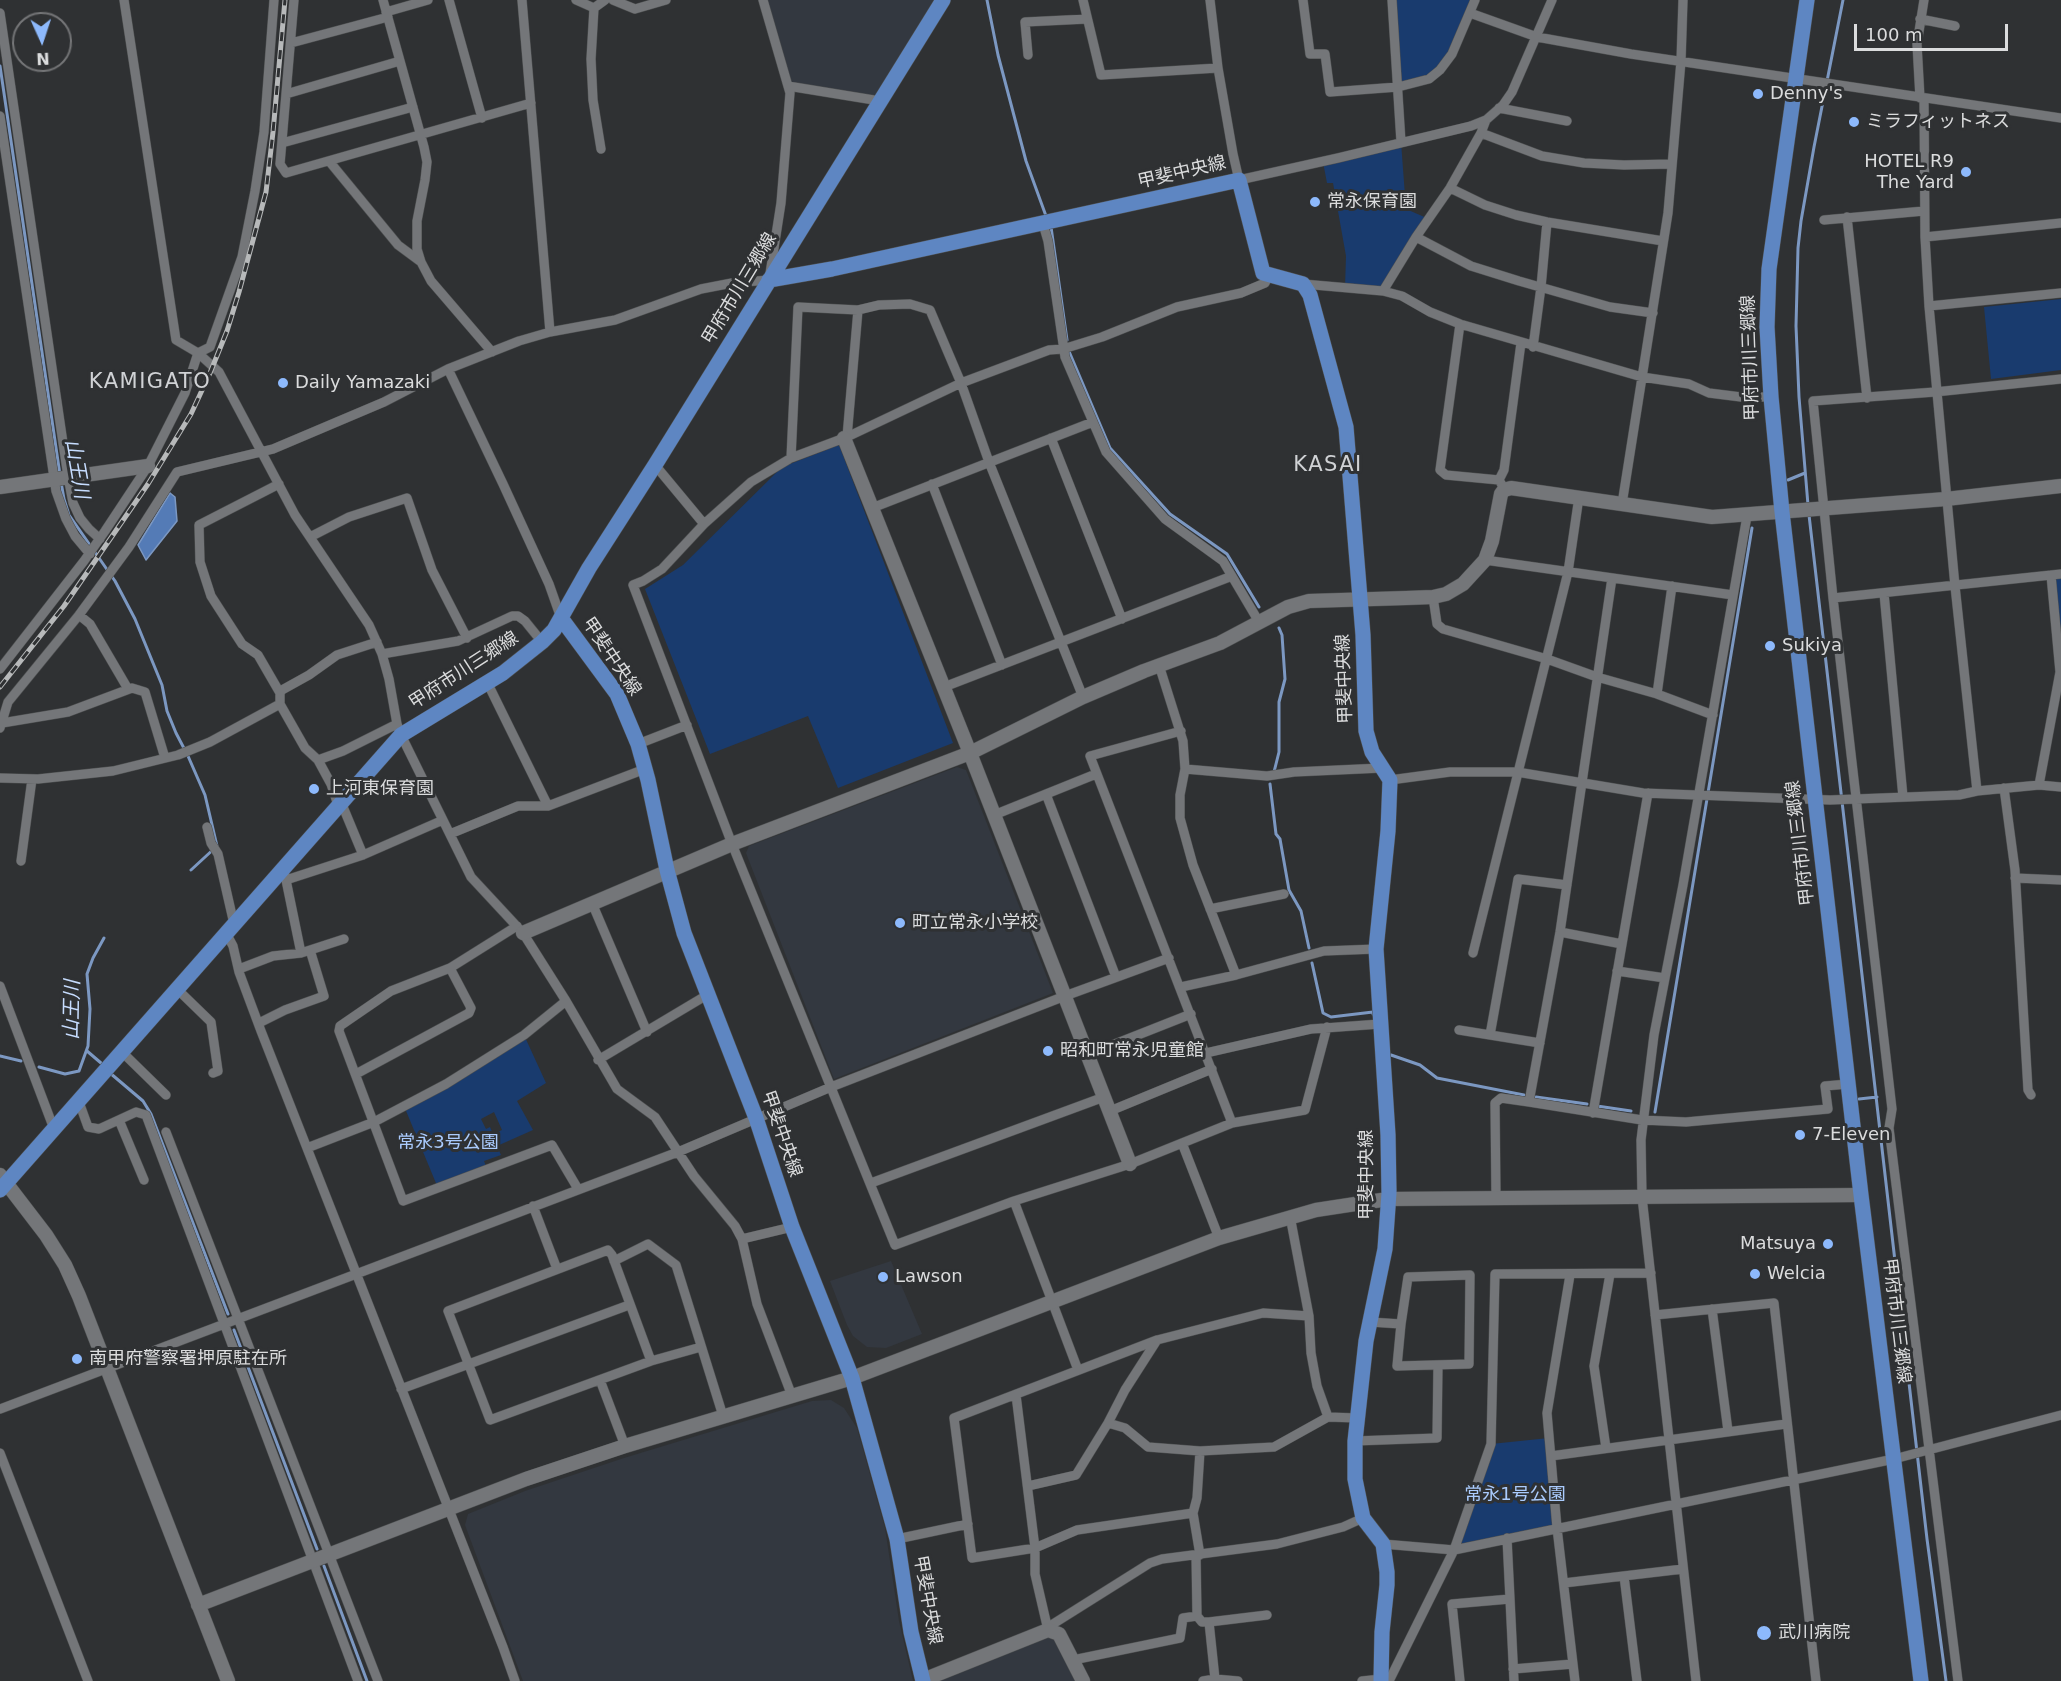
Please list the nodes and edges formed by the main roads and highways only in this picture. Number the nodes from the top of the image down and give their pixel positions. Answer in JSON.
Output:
{"nodes":[{"id":1,"x":943,"y":0,"type":"edge"},
{"id":2,"x":1807,"y":0,"type":"edge"},
{"id":3,"x":769,"y":280,"type":"junction"},
{"id":4,"x":561,"y":618,"type":"junction"},
{"id":5,"x":2,"y":1183,"type":"edge"},
{"id":6,"x":923,"y":1681,"type":"edge"},
{"id":7,"x":1384,"y":1681,"type":"edge"},
{"id":8,"x":1921,"y":1681,"type":"edge"}],
"edges":[{"from":1,"to":3,"type":"main road","name":"甲府市川三郷線"},
{"from":2,"to":8,"type":"main road","name":"甲府市川三郷線"},
{"from":3,"to":4,"type":"main road","name":"甲府市川三郷線"},
{"from":3,"to":7,"type":"main road","name":"甲斐中央線"},
{"from":4,"to":5,"type":"main road","name":"甲府市川三郷線"},
{"from":4,"to":6,"type":"main road","name":"甲斐中央線"}]}
